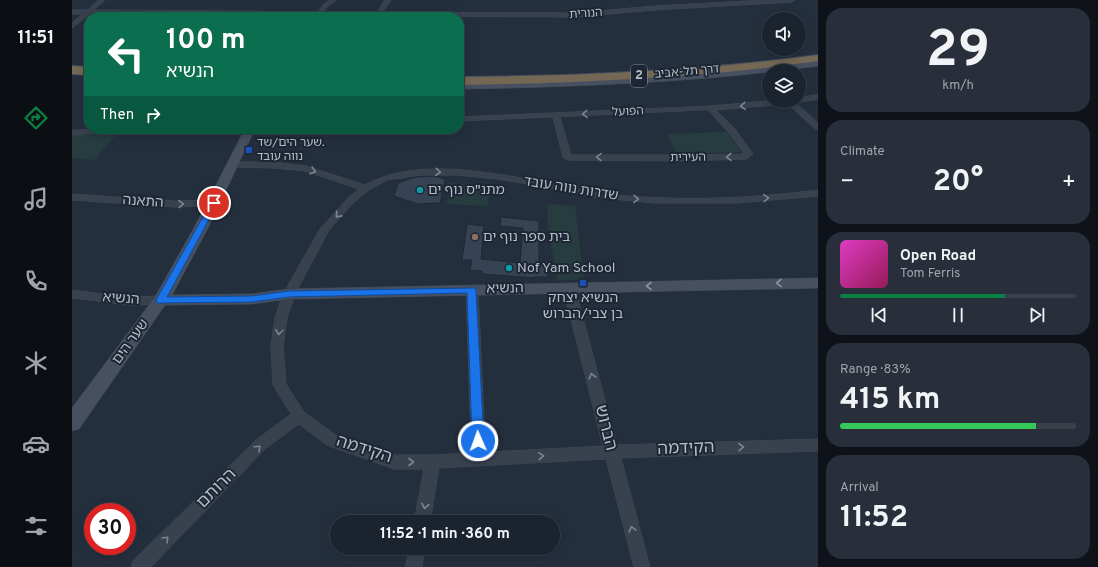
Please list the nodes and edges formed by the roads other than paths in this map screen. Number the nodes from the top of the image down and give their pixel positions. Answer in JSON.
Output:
{"nodes":[{"id":1,"x":102,"y":0,"type":"edge"},
{"id":2,"x":333,"y":0,"type":"edge"},
{"id":3,"x":388,"y":0,"type":"edge"},
{"id":4,"x":686,"y":0,"type":"edge"},
{"id":5,"x":792,"y":0,"type":"edge"},
{"id":6,"x":694,"y":6,"type":"junction"},
{"id":7,"x":72,"y":12,"type":"edge"},
{"id":8,"x":88,"y":12,"type":"edge"},
{"id":9,"x":321,"y":12,"type":"edge"},
{"id":10,"x":381,"y":12,"type":"edge"},
{"id":11,"x":84,"y":13,"type":"edge"},
{"id":12,"x":464,"y":14,"type":"edge"},
{"id":13,"x":84,"y":16,"type":"edge"},
{"id":14,"x":72,"y":26,"type":"edge"},
{"id":15,"x":818,"y":52,"type":"edge"},
{"id":16,"x":721,"y":58,"type":"dead end"},
{"id":17,"x":818,"y":58,"type":"edge"},
{"id":18,"x":72,"y":59,"type":"edge"},
{"id":19,"x":84,"y":60,"type":"edge"},
{"id":20,"x":818,"y":63,"type":"edge"},
{"id":21,"x":72,"y":66,"type":"edge"},
{"id":22,"x":84,"y":67,"type":"edge"},
{"id":23,"x":72,"y":70,"type":"edge"},
{"id":24,"x":84,"y":71,"type":"edge"},
{"id":25,"x":464,"y":75,"type":"edge"},
{"id":26,"x":464,"y":75,"type":"edge"},
{"id":27,"x":464,"y":81,"type":"edge"},
{"id":28,"x":464,"y":86,"type":"edge"},
{"id":29,"x":818,"y":97,"type":"edge"},
{"id":30,"x":806,"y":99,"type":"edge"},
{"id":31,"x":762,"y":104,"type":"edge"},
{"id":32,"x":710,"y":108,"type":"junction"},
{"id":33,"x":800,"y":108,"type":"edge"},
{"id":34,"x":556,"y":116,"type":"junction"},
{"id":35,"x":464,"y":119,"type":"edge"},
{"id":36,"x":818,"y":126,"type":"edge"},
{"id":37,"x":84,"y":132,"type":"edge"},
{"id":38,"x":72,"y":133,"type":"edge"},
{"id":39,"x":248,"y":134,"type":"edge"},
{"id":40,"x":233,"y":165,"type":"junction"},
{"id":41,"x":366,"y":188,"type":"junction"},
{"id":42,"x":818,"y":193,"type":"edge"},
{"id":43,"x":72,"y":198,"type":"edge"},
{"id":44,"x":214,"y":203,"type":"junction"},
{"id":45,"x":818,"y":283,"type":"edge"},
{"id":46,"x":569,"y":288,"type":"junction"},
{"id":47,"x":472,"y":290,"type":"junction"},
{"id":48,"x":72,"y":294,"type":"edge"},
{"id":49,"x":289,"y":294,"type":"junction"},
{"id":50,"x":161,"y":300,"type":"junction"},
{"id":51,"x":299,"y":416,"type":"junction"},
{"id":52,"x":72,"y":423,"type":"edge"},
{"id":53,"x":478,"y":441,"type":"dead end"},
{"id":54,"x":818,"y":444,"type":"edge"},
{"id":55,"x":611,"y":452,"type":"junction"},
{"id":56,"x":433,"y":462,"type":"junction"},
{"id":57,"x":423,"y":515,"type":"edge"},
{"id":58,"x":417,"y":555,"type":"edge"},
{"id":59,"x":139,"y":567,"type":"edge"},
{"id":60,"x":414,"y":567,"type":"edge"},
{"id":61,"x":642,"y":567,"type":"edge"}],
"edges":[{"from":1,"to":8,"type":"street"},
{"from":2,"to":9,"type":"street"},
{"from":3,"to":10,"type":"street"},
{"from":4,"to":6,"type":"street"},
{"from":5,"to":6,"type":"street","name":"הנורית"},
{"from":6,"to":12,"type":"street","name":"הנורית"},
{"from":7,"to":11,"type":"street"},
{"from":13,"to":14,"type":"street"},
{"from":15,"to":25,"type":"highway","name":"דרך תל-אביב","number":"2"},
{"from":16,"to":26,"type":"highway"},
{"from":17,"to":27,"type":"highway","name":"דרך תל-אביב","number":"2"},
{"from":18,"to":19,"type":"highway"},
{"from":20,"to":28,"type":"street"},
{"from":21,"to":22,"type":"highway"},
{"from":23,"to":24,"type":"highway"},
{"from":29,"to":30,"type":"street"},
{"from":31,"to":32,"type":"street","name":"הפועל","one_way":true},
{"from":32,"to":34,"type":"street","name":"הפועל","one_way":true},
{"from":32,"to":34,"type":"street","name":"העירית","one_way":true},
{"from":33,"to":36,"type":"street"},
{"from":34,"to":35,"type":"street","name":"הפועל"},
{"from":37,"to":38,"type":"street"},
{"from":39,"to":40,"type":"street","name":"שער הים"},
{"from":40,"to":41,"type":"street","one_way":true},
{"from":40,"to":44,"type":"street","name":"שער הים"},
{"from":41,"to":42,"type":"street","name":"שדרות נווה עובד","one_way":true},
{"from":41,"to":49,"type":"street","name":"הקידמה","one_way":true},
{"from":43,"to":44,"type":"street","name":"התאנה","one_way":true},
{"from":44,"to":50,"type":"street","name":"שער הים"},
{"from":45,"to":46,"type":"street","name":"הנשיא","one_way":true},
{"from":46,"to":47,"type":"street","name":"הנשיא"},
{"from":55,"to":46,"type":"street","name":"הברוש","one_way":true},
{"from":47,"to":49,"type":"street","name":"הנשיא"},
{"from":47,"to":53,"type":"street"},
{"from":48,"to":50,"type":"street","name":"הנשיא"},
{"from":49,"to":50,"type":"street","name":"הנשיא"},
{"from":49,"to":51,"type":"street","name":"הקידמה","one_way":true},
{"from":50,"to":52,"type":"street","name":"שער הים"},
{"from":51,"to":56,"type":"street","name":"הקידמה","one_way":true},
{"from":59,"to":51,"type":"street","name":"הרותם","one_way":true},
{"from":55,"to":54,"type":"street","name":"הקידמה","one_way":true},
{"from":56,"to":55,"type":"street","name":"הקידמה","one_way":true},
{"from":61,"to":55,"type":"street","name":"הברוש","one_way":true},
{"from":56,"to":57,"type":"street","one_way":true},
{"from":58,"to":60,"type":"street"}]}
